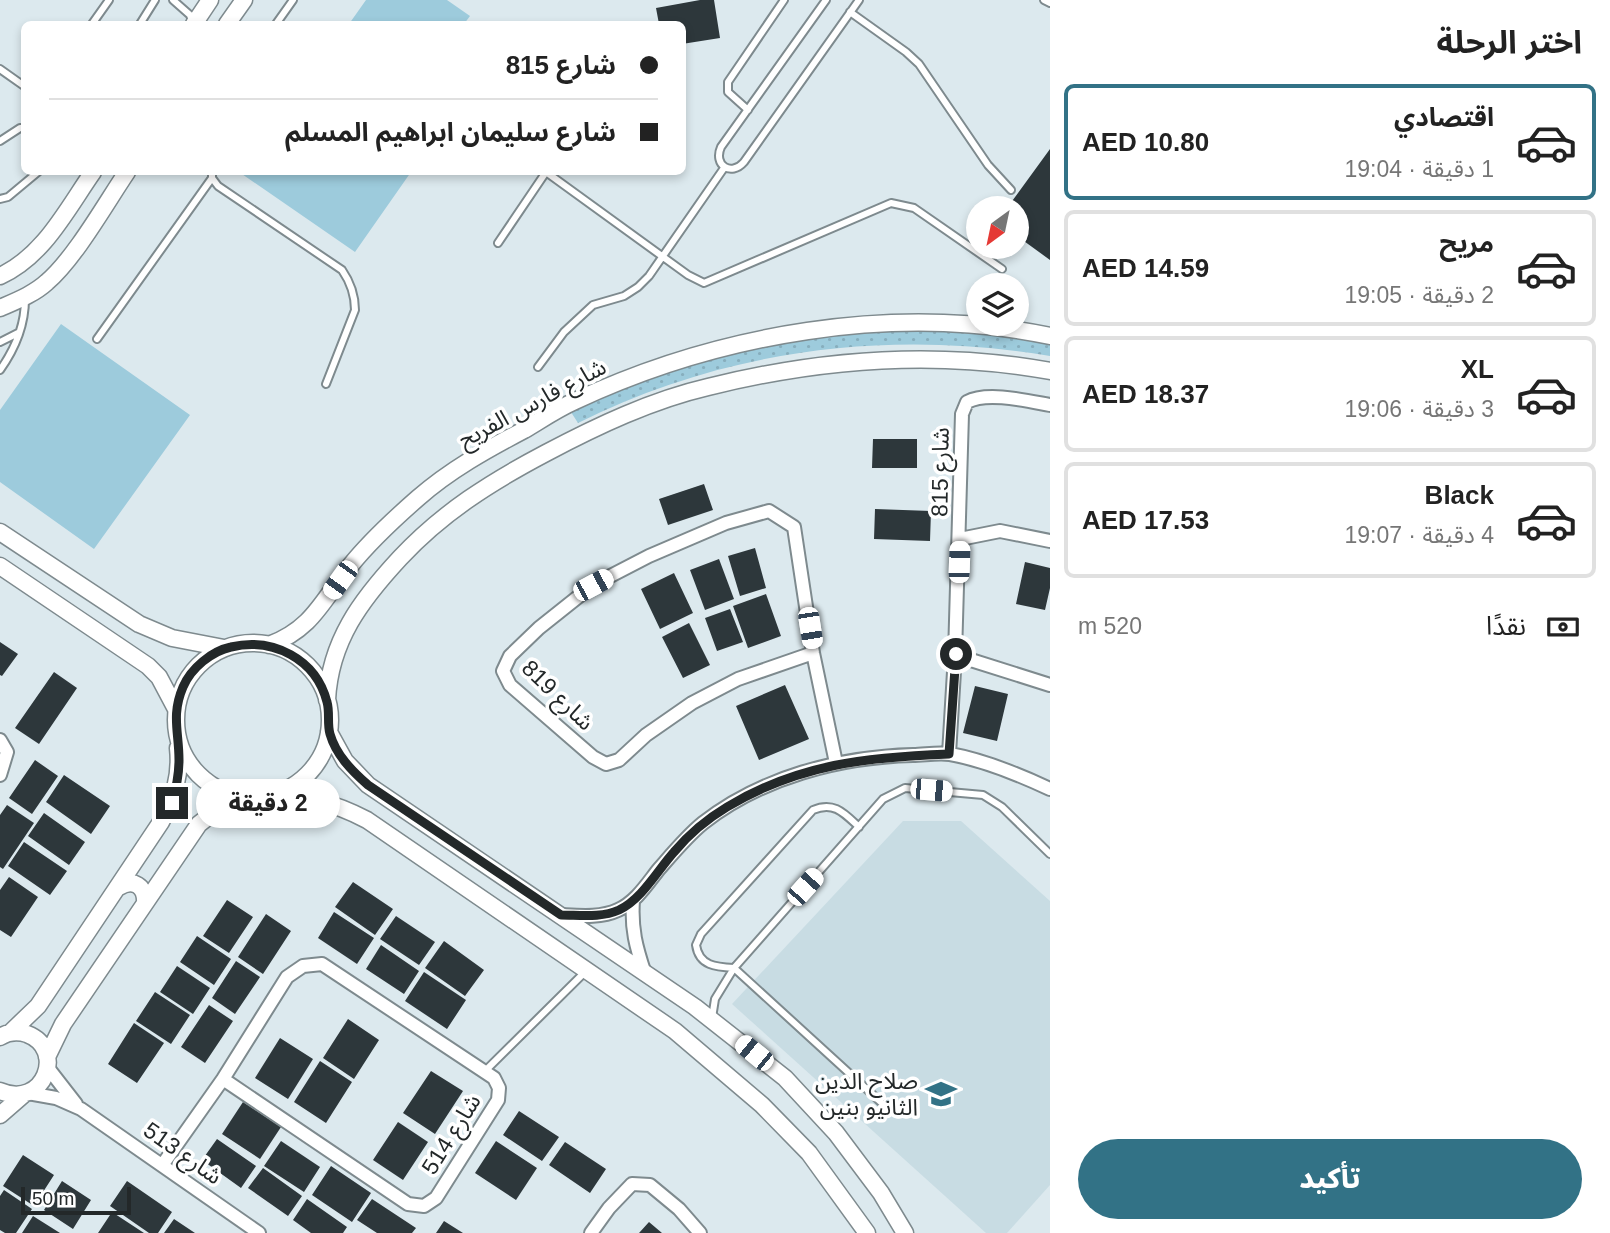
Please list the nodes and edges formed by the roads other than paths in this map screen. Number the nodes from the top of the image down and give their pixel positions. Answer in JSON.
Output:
{"nodes":[{"id":1,"x":109,"y":0,"type":"edge"},
{"id":2,"x":155,"y":0,"type":"edge"},
{"id":3,"x":173,"y":0,"type":"edge"},
{"id":4,"x":210,"y":0,"type":"edge"},
{"id":5,"x":244,"y":0,"type":"edge"},
{"id":6,"x":293,"y":0,"type":"edge"},
{"id":7,"x":784,"y":0,"type":"edge"},
{"id":8,"x":826,"y":0,"type":"edge"},
{"id":9,"x":859,"y":0,"type":"edge"},
{"id":10,"x":1044,"y":0,"type":"edge"},
{"id":11,"x":1050,"y":3,"type":"edge"},
{"id":12,"x":850,"y":12,"type":"junction"},
{"id":13,"x":94,"y":21,"type":"edge"},
{"id":14,"x":142,"y":21,"type":"edge"},
{"id":15,"x":193,"y":21,"type":"edge"},
{"id":16,"x":196,"y":21,"type":"edge"},
{"id":17,"x":230,"y":21,"type":"edge"},
{"id":18,"x":278,"y":21,"type":"edge"},
{"id":19,"x":0,"y":69,"type":"edge"},
{"id":20,"x":21,"y":84,"type":"edge"},
{"id":21,"x":748,"y":110,"type":"junction"},
{"id":22,"x":21,"y":127,"type":"edge"},
{"id":23,"x":0,"y":141,"type":"edge"},
{"id":24,"x":724,"y":168,"type":"junction"},
{"id":25,"x":34,"y":175,"type":"edge"},
{"id":26,"x":86,"y":175,"type":"edge"},
{"id":27,"x":125,"y":175,"type":"edge"},
{"id":28,"x":212,"y":175,"type":"edge"},
{"id":29,"x":544,"y":175,"type":"edge"},
{"id":30,"x":550,"y":175,"type":"edge"},
{"id":31,"x":1011,"y":190,"type":"dead end"},
{"id":32,"x":0,"y":199,"type":"edge"},
{"id":33,"x":498,"y":243,"type":"dead end"},
{"id":34,"x":41,"y":244,"type":"junction"},
{"id":35,"x":662,"y":256,"type":"junction"},
{"id":36,"x":64,"y":263,"type":"junction"},
{"id":37,"x":1002,"y":269,"type":"dead end"},
{"id":38,"x":0,"y":276,"type":"edge"},
{"id":39,"x":25,"y":297,"type":"junction"},
{"id":40,"x":0,"y":308,"type":"edge"},
{"id":41,"x":19,"y":333,"type":"junction"},
{"id":42,"x":1050,"y":334,"type":"edge"},
{"id":43,"x":97,"y":339,"type":"dead end"},
{"id":44,"x":0,"y":342,"type":"edge"},
{"id":45,"x":538,"y":367,"type":"dead end"},
{"id":46,"x":0,"y":370,"type":"edge"},
{"id":47,"x":1050,"y":371,"type":"edge"},
{"id":48,"x":326,"y":384,"type":"dead end"},
{"id":49,"x":1050,"y":405,"type":"edge"},
{"id":50,"x":0,"y":528,"type":"edge"},
{"id":51,"x":960,"y":539,"type":"junction"},
{"id":52,"x":1050,"y":541,"type":"edge"},
{"id":53,"x":0,"y":566,"type":"edge"},
{"id":54,"x":269,"y":645,"type":"junction"},
{"id":55,"x":224,"y":648,"type":"junction"},
{"id":56,"x":813,"y":653,"type":"junction"},
{"id":57,"x":956,"y":654,"type":"junction"},
{"id":58,"x":1050,"y":685,"type":"edge"},
{"id":59,"x":327,"y":701,"type":"junction"},
{"id":60,"x":176,"y":709,"type":"junction"},
{"id":61,"x":329,"y":732,"type":"junction"},
{"id":62,"x":177,"y":738,"type":"junction"},
{"id":63,"x":0,"y":740,"type":"edge"},
{"id":64,"x":949,"y":754,"type":"junction"},
{"id":65,"x":835,"y":763,"type":"junction"},
{"id":66,"x":0,"y":775,"type":"edge"},
{"id":67,"x":1050,"y":789,"type":"edge"},
{"id":68,"x":257,"y":797,"type":"junction"},
{"id":69,"x":859,"y":827,"type":"junction"},
{"id":70,"x":1050,"y":843,"type":"edge"},
{"id":71,"x":1048,"y":852,"type":"edge"},
{"id":72,"x":118,"y":887,"type":"junction"},
{"id":73,"x":633,"y":900,"type":"junction"},
{"id":74,"x":145,"y":903,"type":"junction"},
{"id":75,"x":561,"y":915,"type":"junction"},
{"id":76,"x":734,"y":968,"type":"junction"},
{"id":77,"x":586,"y":971,"type":"junction"},
{"id":78,"x":645,"y":974,"type":"junction"},
{"id":79,"x":711,"y":1020,"type":"junction"},
{"id":80,"x":4,"y":1034,"type":"edge"},
{"id":81,"x":47,"y":1062,"type":"junction"},
{"id":82,"x":484,"y":1072,"type":"junction"},
{"id":83,"x":223,"y":1079,"type":"junction"},
{"id":84,"x":0,"y":1091,"type":"edge"},
{"id":85,"x":25,"y":1094,"type":"junction"},
{"id":86,"x":884,"y":1105,"type":"dead end"},
{"id":87,"x":81,"y":1109,"type":"junction"},
{"id":88,"x":0,"y":1115,"type":"edge"},
{"id":89,"x":163,"y":1164,"type":"junction"},
{"id":90,"x":259,"y":1233,"type":"edge"},
{"id":91,"x":591,"y":1233,"type":"edge"},
{"id":92,"x":700,"y":1233,"type":"edge"},
{"id":93,"x":867,"y":1233,"type":"edge"},
{"id":94,"x":905,"y":1233,"type":"edge"}],
"edges":[{"from":1,"to":13,"type":"lane"},
{"from":2,"to":14,"type":"lane"},
{"from":3,"to":15,"type":"lane"},
{"from":4,"to":16,"type":"street"},
{"from":5,"to":17,"type":"street"},
{"from":6,"to":18,"type":"lane"},
{"from":7,"to":21,"type":"lane"},
{"from":8,"to":21,"type":"lane"},
{"from":9,"to":12,"type":"lane"},
{"from":10,"to":11,"type":"lane"},
{"from":12,"to":24,"type":"lane"},
{"from":12,"to":31,"type":"lane"},
{"from":19,"to":20,"type":"lane"},
{"from":21,"to":24,"type":"lane"},
{"from":22,"to":23,"type":"lane"},
{"from":24,"to":35,"type":"lane"},
{"from":25,"to":32,"type":"lane"},
{"from":26,"to":34,"type":"street"},
{"from":27,"to":36,"type":"street"},
{"from":28,"to":43,"type":"lane"},
{"from":28,"to":48,"type":"lane"},
{"from":29,"to":33,"type":"lane"},
{"from":30,"to":35,"type":"lane"},
{"from":34,"to":36,"type":"street"},
{"from":34,"to":38,"type":"street"},
{"from":35,"to":37,"type":"lane"},
{"from":35,"to":45,"type":"lane"},
{"from":36,"to":39,"type":"street"},
{"from":39,"to":40,"type":"street"},
{"from":39,"to":41,"type":"lane"},
{"from":41,"to":44,"type":"lane"},
{"from":41,"to":46,"type":"lane"},
{"from":42,"to":54,"type":"street","name":"شارع فارس الفريح"},
{"from":47,"to":59,"type":"street"},
{"from":49,"to":51,"type":"street","name":"شارع 815"},
{"from":50,"to":55,"type":"street"},
{"from":51,"to":52,"type":"street"},
{"from":51,"to":57,"type":"street","name":"شارع 815"},
{"from":53,"to":60,"type":"street"},
{"from":54,"to":55,"type":"street"},
{"from":54,"to":59,"type":"street"},
{"from":55,"to":60,"type":"street"},
{"from":56,"to":56,"type":"street","name":"شارع 819"},
{"from":56,"to":65,"type":"street","name":"شارع 819"},
{"from":57,"to":58,"type":"street"},
{"from":57,"to":64,"type":"street","name":"شارع 815"},
{"from":59,"to":61,"type":"street"},
{"from":60,"to":62,"type":"street"},
{"from":61,"to":68,"type":"street"},
{"from":61,"to":75,"type":"street"},
{"from":62,"to":68,"type":"street"},
{"from":62,"to":72,"type":"street"},
{"from":63,"to":66,"type":"street"},
{"from":64,"to":65,"type":"street"},
{"from":64,"to":67,"type":"street"},
{"from":65,"to":73,"type":"street"},
{"from":68,"to":74,"type":"street"},
{"from":68,"to":77,"type":"street"},
{"from":69,"to":71,"type":"lane"},
{"from":69,"to":76,"type":"lane"},
{"from":69,"to":76,"type":"lane"},
{"from":70,"to":71,"type":"lane"},
{"from":72,"to":74,"type":"street"},
{"from":72,"to":80,"type":"street"},
{"from":73,"to":75,"type":"street"},
{"from":73,"to":78,"type":"street"},
{"from":74,"to":81,"type":"street"},
{"from":75,"to":78,"type":"street"},
{"from":76,"to":79,"type":"lane"},
{"from":76,"to":86,"type":"lane"},
{"from":77,"to":82,"type":"lane"},
{"from":77,"to":93,"type":"street"},
{"from":78,"to":79,"type":"street"},
{"from":79,"to":94,"type":"street"},
{"from":80,"to":81,"type":"street"},
{"from":81,"to":85,"type":"street"},
{"from":81,"to":87,"type":"street","name":"شارع 513"},
{"from":82,"to":83,"type":"street","name":"شارع 514"},
{"from":82,"to":83,"type":"street","name":"شارع 514"},
{"from":83,"to":89,"type":"street","name":"شارع 514"},
{"from":84,"to":85,"type":"street"},
{"from":85,"to":87,"type":"street","name":"شارع 513"},
{"from":85,"to":88,"type":"street"},
{"from":87,"to":89,"type":"street","name":"شارع 513"},
{"from":89,"to":90,"type":"street","name":"شارع 513"},
{"from":91,"to":92,"type":"street"}]}
